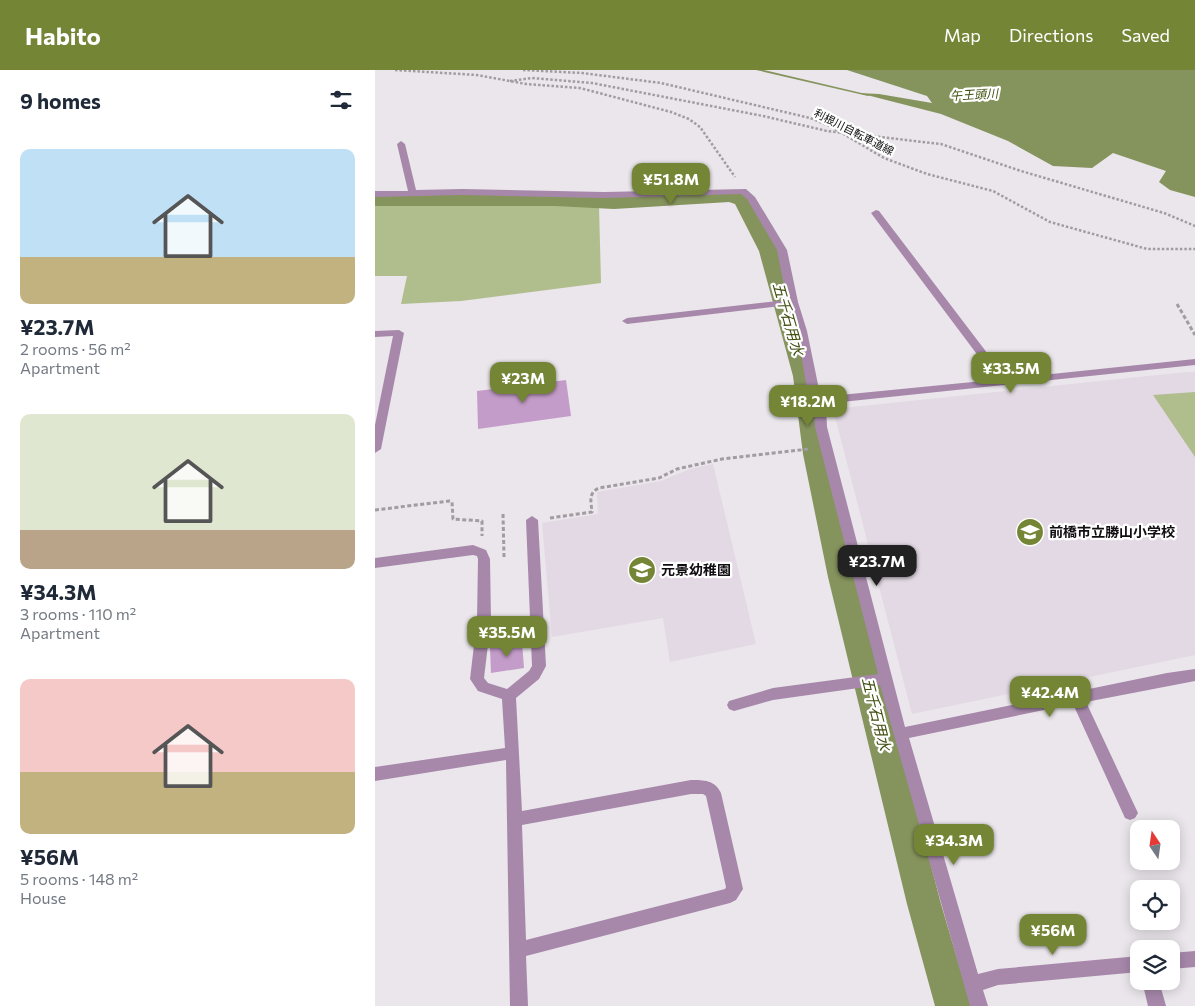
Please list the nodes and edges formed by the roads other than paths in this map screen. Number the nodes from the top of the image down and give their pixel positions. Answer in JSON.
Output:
{"nodes":[{"id":1,"x":401,"y":144,"type":"dead end"},
{"id":2,"x":412,"y":192,"type":"junction"},
{"id":3,"x":375,"y":194,"type":"edge"},
{"id":4,"x":876,"y":213,"type":"dead end"},
{"id":5,"x":793,"y":302,"type":"junction"},
{"id":6,"x":627,"y":321,"type":"dead end"},
{"id":7,"x":375,"y":334,"type":"edge"},
{"id":8,"x":1195,"y":362,"type":"edge"},
{"id":9,"x":999,"y":382,"type":"junction"},
{"id":10,"x":820,"y":404,"type":"junction"},
{"id":11,"x":375,"y":448,"type":"edge"},
{"id":12,"x":532,"y":520,"type":"road end"},
{"id":13,"x":375,"y":563,"type":"edge"},
{"id":14,"x":1195,"y":675,"type":"edge"},
{"id":15,"x":887,"y":679,"type":"junction"},
{"id":16,"x":509,"y":696,"type":"junction"},
{"id":17,"x":1077,"y":698,"type":"junction"},
{"id":18,"x":734,"y":705,"type":"dead end"},
{"id":19,"x":900,"y":734,"type":"junction"},
{"id":20,"x":513,"y":753,"type":"junction"},
{"id":21,"x":375,"y":774,"type":"edge"},
{"id":22,"x":1130,"y":813,"type":"dead end"},
{"id":23,"x":515,"y":819,"type":"junction"},
{"id":24,"x":518,"y":950,"type":"junction"},
{"id":25,"x":1195,"y":959,"type":"edge"},
{"id":26,"x":1180,"y":960,"type":"edge"},
{"id":27,"x":1130,"y":965,"type":"edge"},
{"id":28,"x":972,"y":984,"type":"junction"},
{"id":29,"x":1152,"y":990,"type":"edge"},
{"id":30,"x":519,"y":1006,"type":"edge"},
{"id":31,"x":979,"y":1006,"type":"edge"},
{"id":32,"x":1157,"y":1006,"type":"edge"}],
"edges":[{"from":1,"to":2,"type":"street"},
{"from":2,"to":3,"type":"street"},
{"from":2,"to":5,"type":"street"},
{"from":4,"to":9,"type":"street"},
{"from":5,"to":6,"type":"street"},
{"from":5,"to":10,"type":"street"},
{"from":7,"to":11,"type":"street"},
{"from":8,"to":9,"type":"street"},
{"from":9,"to":10,"type":"street"},
{"from":10,"to":15,"type":"street"},
{"from":12,"to":16,"type":"street"},
{"from":13,"to":16,"type":"street"},
{"from":14,"to":17,"type":"street"},
{"from":15,"to":18,"type":"street"},
{"from":15,"to":19,"type":"street"},
{"from":16,"to":20,"type":"street"},
{"from":17,"to":19,"type":"street"},
{"from":17,"to":22,"type":"street"},
{"from":19,"to":28,"type":"street"},
{"from":20,"to":21,"type":"street"},
{"from":20,"to":23,"type":"street"},
{"from":23,"to":24,"type":"street"},
{"from":23,"to":24,"type":"street"},
{"from":24,"to":30,"type":"street"},
{"from":25,"to":26,"type":"street"},
{"from":27,"to":28,"type":"street"},
{"from":28,"to":31,"type":"street"},
{"from":29,"to":32,"type":"street"}]}
